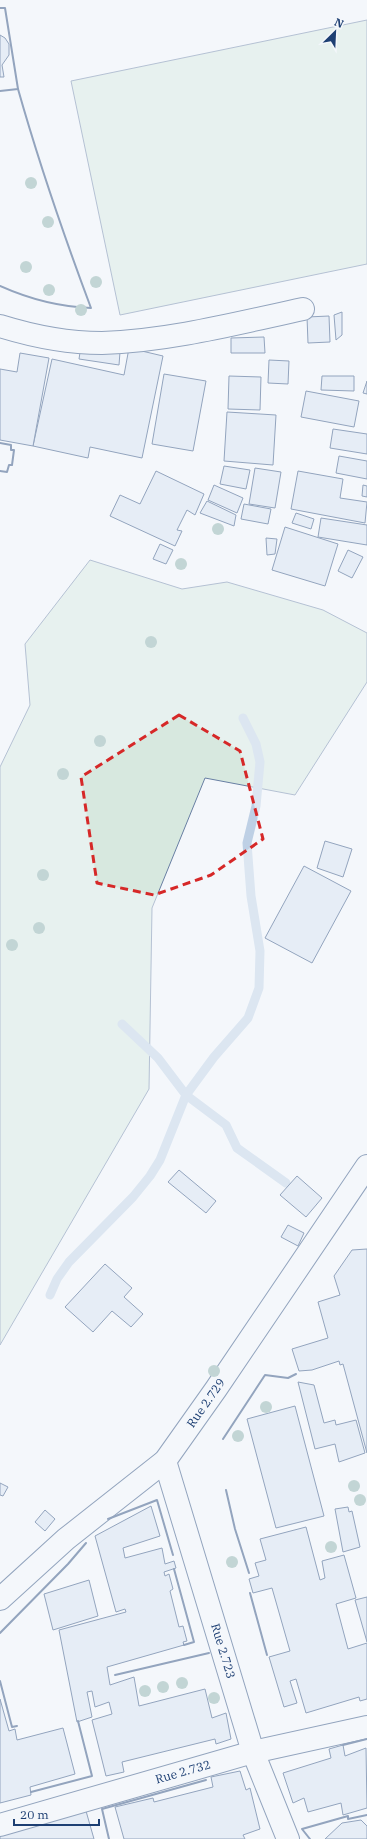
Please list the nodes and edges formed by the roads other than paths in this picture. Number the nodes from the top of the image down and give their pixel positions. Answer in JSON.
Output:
{"nodes":[{"id":1,"x":303,"y":309,"type":"dead end"},
{"id":2,"x":0,"y":326,"type":"edge"},
{"id":3,"x":367,"y":1166,"type":"edge"},
{"id":4,"x":164,"y":1461,"type":"junction"},
{"id":5,"x":0,"y":1599,"type":"edge"},
{"id":6,"x":367,"y":1727,"type":"edge"},
{"id":7,"x":253,"y":1752,"type":"junction"},
{"id":8,"x":0,"y":1825,"type":"edge"},
{"id":9,"x":288,"y":1839,"type":"edge"}],
"edges":[{"from":1,"to":2,"type":"street"},
{"from":3,"to":4,"type":"street","name":"Rue 2.729"},
{"from":4,"to":5,"type":"street","name":"Rue 2.729"},
{"from":4,"to":7,"type":"street","name":"Rue 2.723"},
{"from":6,"to":7,"type":"street","name":"Rue 2.732"},
{"from":7,"to":8,"type":"street","name":"Rue 2.732"},
{"from":7,"to":9,"type":"street","name":"Rue 2.723"}]}
